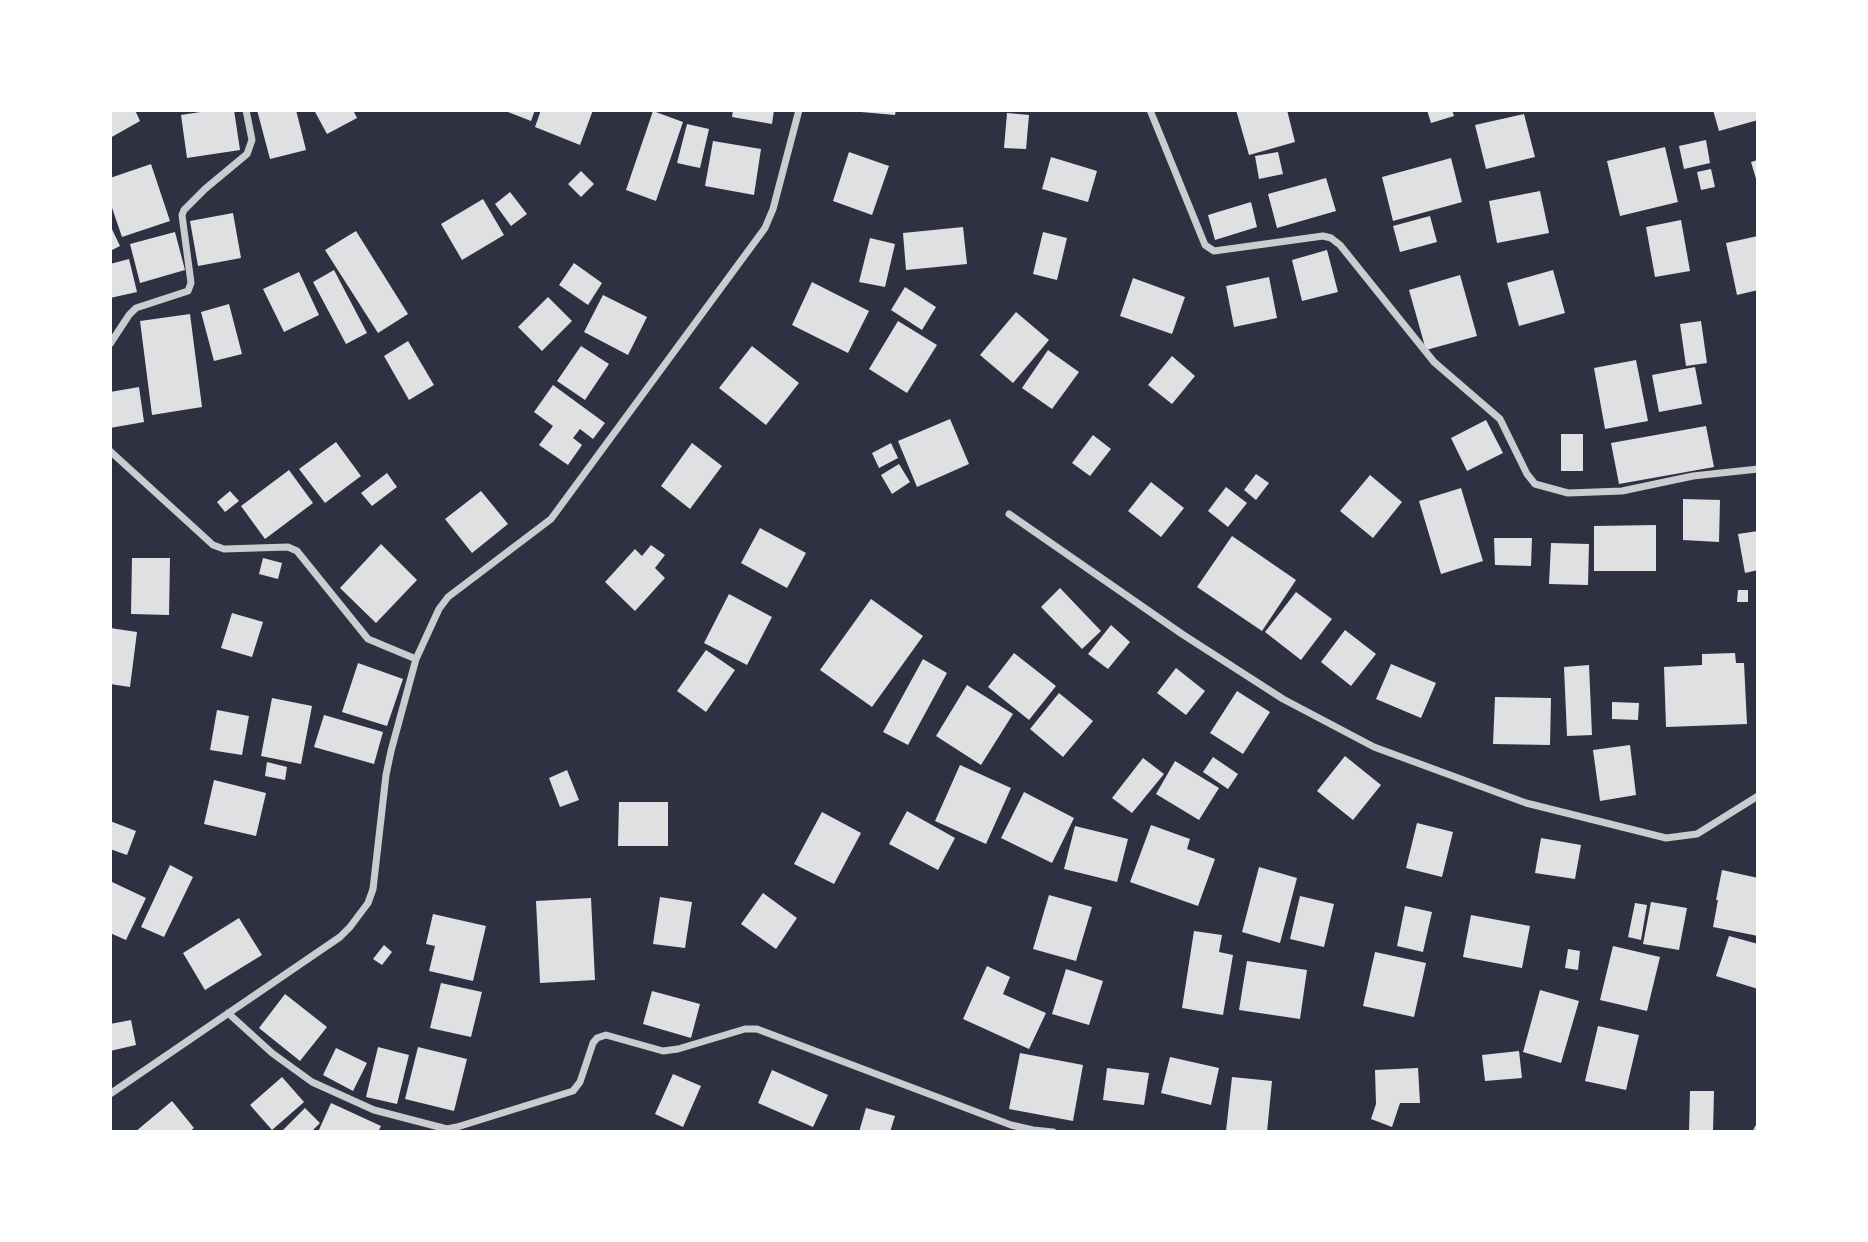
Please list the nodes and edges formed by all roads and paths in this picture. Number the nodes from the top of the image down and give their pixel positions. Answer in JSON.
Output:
{"nodes":[{"id":1,"x":246,"y":110,"type":"edge"},
{"id":2,"x":799,"y":110,"type":"edge"},
{"id":3,"x":1150,"y":110,"type":"edge"},
{"id":4,"x":110,"y":344,"type":"edge"},
{"id":5,"x":110,"y":451,"type":"edge"},
{"id":6,"x":1758,"y":469,"type":"edge"},
{"id":7,"x":1009,"y":514,"type":"dead end"},
{"id":8,"x":416,"y":659,"type":"junction"},
{"id":9,"x":1758,"y":796,"type":"edge"},
{"id":10,"x":228,"y":1013,"type":"junction"},
{"id":11,"x":110,"y":1094,"type":"edge"},
{"id":12,"x":1053,"y":1132,"type":"edge"}],
"edges":[{"from":1,"to":4,"type":"street"},
{"from":2,"to":8,"type":"street"},
{"from":3,"to":6,"type":"street"},
{"from":5,"to":8,"type":"street"},
{"from":7,"to":9,"type":"street"},
{"from":8,"to":10,"type":"street"},
{"from":10,"to":11,"type":"street"},
{"from":10,"to":12,"type":"street"}]}
